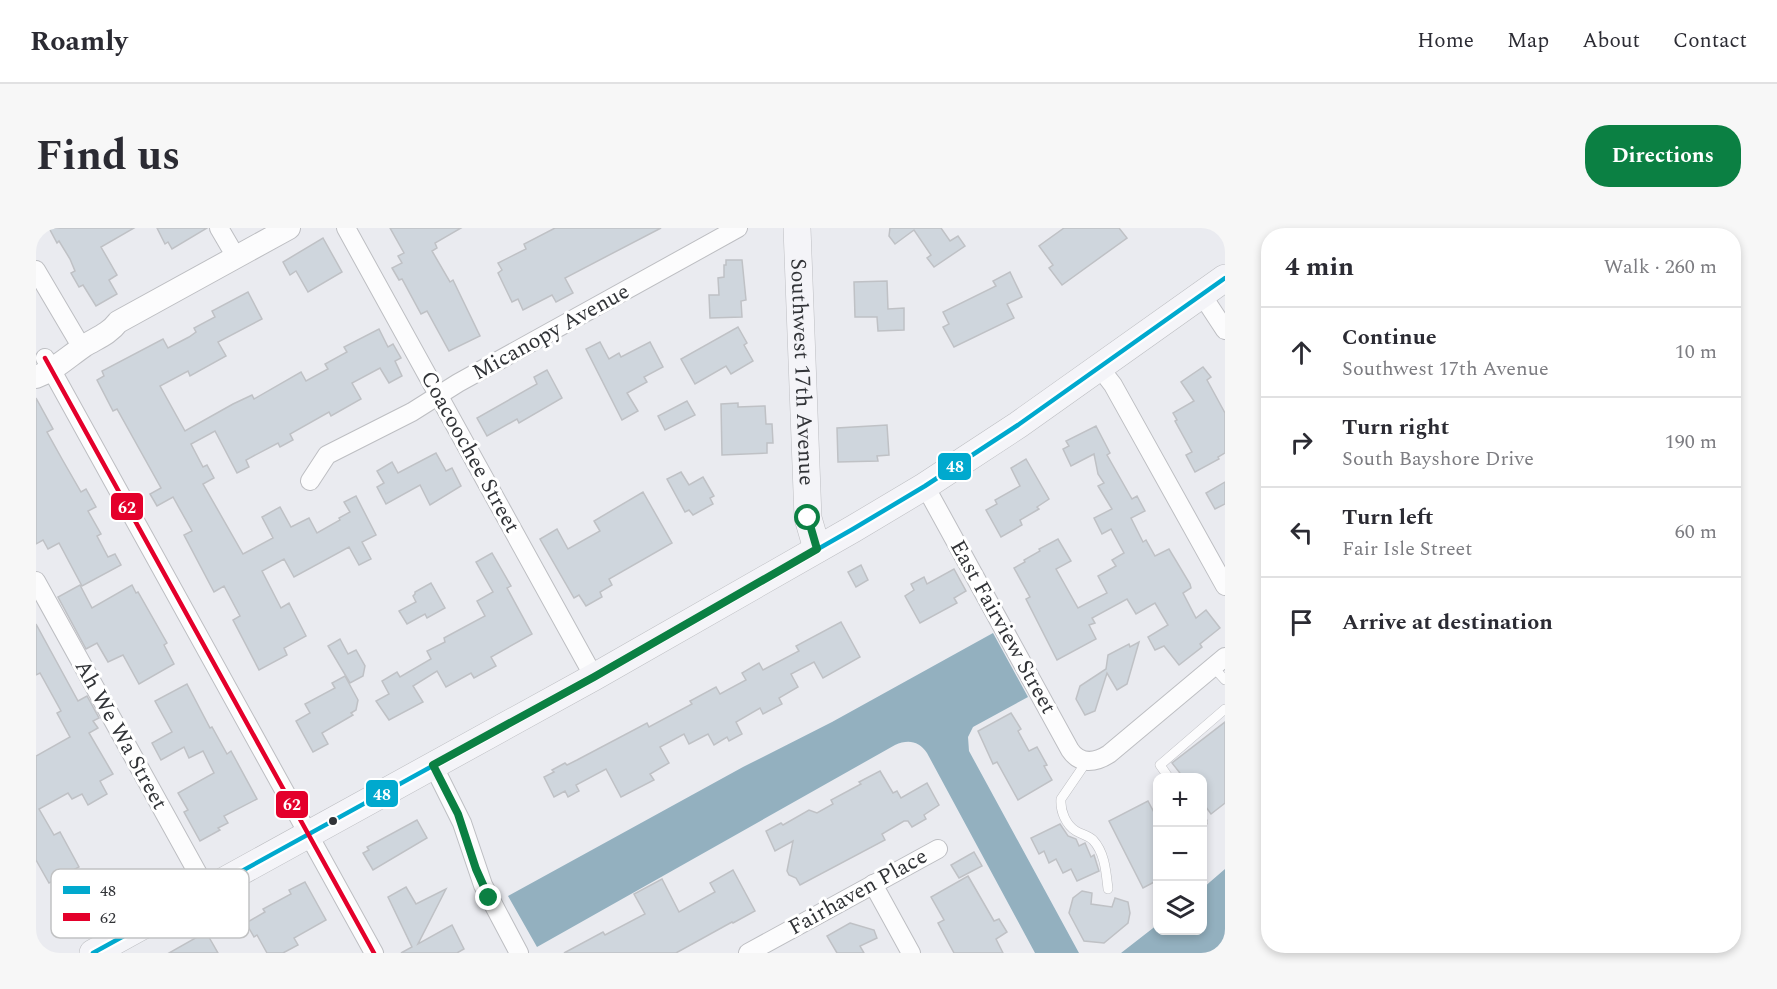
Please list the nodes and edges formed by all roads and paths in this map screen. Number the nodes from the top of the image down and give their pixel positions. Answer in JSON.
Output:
{"nodes":[{"id":1,"x":219,"y":228,"type":"edge"},
{"id":2,"x":290,"y":228,"type":"edge"},
{"id":3,"x":346,"y":228,"type":"edge"},
{"id":4,"x":738,"y":228,"type":"edge"},
{"id":5,"x":797,"y":228,"type":"edge"},
{"id":6,"x":236,"y":257,"type":"junction"},
{"id":7,"x":36,"y":270,"type":"edge"},
{"id":8,"x":1225,"y":278,"type":"edge"},
{"id":9,"x":1202,"y":295,"type":"junction"},
{"id":10,"x":1225,"y":330,"type":"edge"},
{"id":11,"x":78,"y":342,"type":"junction"},
{"id":12,"x":42,"y":367,"type":"edge"},
{"id":13,"x":1100,"y":368,"type":"junction"},
{"id":14,"x":439,"y":395,"type":"junction"},
{"id":15,"x":310,"y":481,"type":"dead end"},
{"id":16,"x":925,"y":486,"type":"junction"},
{"id":17,"x":817,"y":549,"type":"junction"},
{"id":18,"x":36,"y":581,"type":"edge"},
{"id":19,"x":1225,"y":586,"type":"edge"},
{"id":20,"x":1222,"y":665,"type":"edge"},
{"id":21,"x":594,"y":677,"type":"junction"},
{"id":22,"x":1225,"y":709,"type":"edge"},
{"id":23,"x":1087,"y":761,"type":"junction"},
{"id":24,"x":433,"y":765,"type":"junction"},
{"id":25,"x":1166,"y":773,"type":"edge"},
{"id":26,"x":309,"y":833,"type":"junction"},
{"id":27,"x":938,"y":849,"type":"dead end"},
{"id":28,"x":195,"y":869,"type":"edge"},
{"id":29,"x":245,"y":869,"type":"edge"},
{"id":30,"x":873,"y":884,"type":"junction"},
{"id":31,"x":1108,"y":889,"type":"dead end"},
{"id":32,"x":124,"y":938,"type":"edge"},
{"id":33,"x":102,"y":951,"type":"edge"},
{"id":34,"x":374,"y":953,"type":"edge"},
{"id":35,"x":519,"y":953,"type":"edge"},
{"id":36,"x":748,"y":953,"type":"edge"},
{"id":37,"x":911,"y":953,"type":"edge"}],
"edges":[{"from":1,"to":6,"type":"street"},
{"from":2,"to":6,"type":"street"},
{"from":3,"to":14,"type":"street","name":"Coacoochee Street"},
{"from":4,"to":14,"type":"street","name":"Micanopy Avenue"},
{"from":5,"to":17,"type":"main road","name":"Southwest 17th Avenue"},
{"from":6,"to":11,"type":"street"},
{"from":7,"to":11,"type":"street"},
{"from":8,"to":9,"type":"main road"},
{"from":9,"to":10,"type":"street"},
{"from":9,"to":13,"type":"main road"},
{"from":11,"to":12,"type":"street"},
{"from":12,"to":26,"type":"street"},
{"from":13,"to":16,"type":"main road"},
{"from":13,"to":19,"type":"street"},
{"from":14,"to":15,"type":"street","name":"Micanopy Avenue"},
{"from":14,"to":21,"type":"street","name":"Coacoochee Street"},
{"from":16,"to":17,"type":"main road"},
{"from":16,"to":23,"type":"street","name":"East Fairview Street"},
{"from":17,"to":21,"type":"main road"},
{"from":18,"to":28,"type":"street","name":"Ah We Wa Street"},
{"from":20,"to":23,"type":"street"},
{"from":21,"to":24,"type":"main road"},
{"from":22,"to":25,"type":"lane"},
{"from":23,"to":31,"type":"lane"},
{"from":24,"to":26,"type":"main road"},
{"from":24,"to":35,"type":"street"},
{"from":26,"to":29,"type":"main road"},
{"from":26,"to":34,"type":"street"},
{"from":27,"to":30,"type":"street","name":"Fairhaven Place"},
{"from":30,"to":36,"type":"street","name":"Fairhaven Place"},
{"from":30,"to":37,"type":"street"},
{"from":32,"to":33,"type":"main road"}]}
